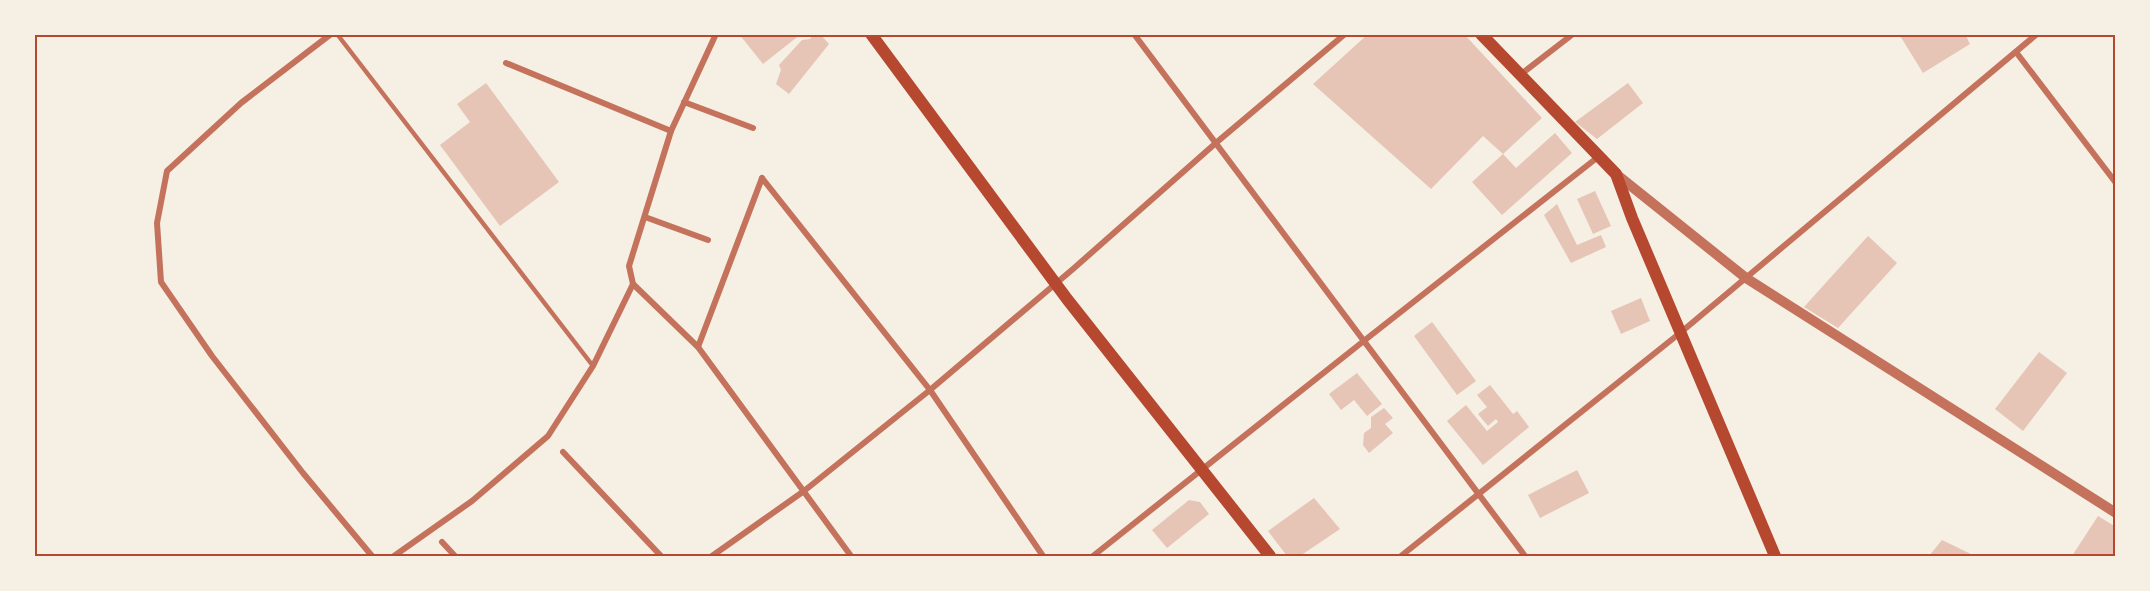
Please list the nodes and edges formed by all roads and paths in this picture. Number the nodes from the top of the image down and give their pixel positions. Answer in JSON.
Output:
{"nodes":[{"id":1,"x":331,"y":34,"type":"edge"},
{"id":2,"x":337,"y":34,"type":"edge"},
{"id":3,"x":716,"y":34,"type":"edge"},
{"id":4,"x":871,"y":34,"type":"edge"},
{"id":5,"x":1134,"y":34,"type":"edge"},
{"id":6,"x":1345,"y":34,"type":"edge"},
{"id":7,"x":1481,"y":34,"type":"edge"},
{"id":8,"x":1573,"y":34,"type":"edge"},
{"id":9,"x":2037,"y":34,"type":"edge"},
{"id":10,"x":2016,"y":52,"type":"junction"},
{"id":11,"x":506,"y":63,"type":"dead end"},
{"id":12,"x":1520,"y":76,"type":"junction"},
{"id":13,"x":684,"y":102,"type":"junction"},
{"id":14,"x":753,"y":128,"type":"dead end"},
{"id":15,"x":671,"y":131,"type":"junction"},
{"id":16,"x":1216,"y":142,"type":"junction"},
{"id":17,"x":1598,"y":157,"type":"junction"},
{"id":18,"x":1616,"y":174,"type":"junction"},
{"id":19,"x":2115,"y":183,"type":"edge"},
{"id":20,"x":645,"y":217,"type":"junction"},
{"id":21,"x":708,"y":240,"type":"dead end"},
{"id":22,"x":1746,"y":278,"type":"junction"},
{"id":23,"x":1056,"y":283,"type":"junction"},
{"id":24,"x":633,"y":284,"type":"junction"},
{"id":25,"x":1680,"y":333,"type":"junction"},
{"id":26,"x":1365,"y":340,"type":"junction"},
{"id":27,"x":698,"y":347,"type":"junction"},
{"id":28,"x":593,"y":366,"type":"junction"},
{"id":29,"x":930,"y":390,"type":"junction"},
{"id":30,"x":563,"y":452,"type":"dead end"},
{"id":31,"x":1201,"y":471,"type":"junction"},
{"id":32,"x":804,"y":491,"type":"junction"},
{"id":33,"x":1479,"y":494,"type":"junction"},
{"id":34,"x":2115,"y":513,"type":"edge"},
{"id":35,"x":442,"y":542,"type":"dead end"},
{"id":36,"x":372,"y":556,"type":"edge"},
{"id":37,"x":394,"y":556,"type":"edge"},
{"id":38,"x":455,"y":556,"type":"edge"},
{"id":39,"x":661,"y":556,"type":"edge"},
{"id":40,"x":712,"y":556,"type":"edge"},
{"id":41,"x":851,"y":556,"type":"edge"},
{"id":42,"x":1043,"y":556,"type":"edge"},
{"id":43,"x":1093,"y":556,"type":"edge"},
{"id":44,"x":1270,"y":556,"type":"edge"},
{"id":45,"x":1401,"y":556,"type":"edge"},
{"id":46,"x":1526,"y":556,"type":"edge"},
{"id":47,"x":1775,"y":556,"type":"edge"}],
"edges":[{"from":1,"to":36,"type":"street"},
{"from":2,"to":28,"type":"lane"},
{"from":3,"to":13,"type":"street"},
{"from":4,"to":23,"type":"main road"},
{"from":5,"to":16,"type":"street"},
{"from":6,"to":16,"type":"street"},
{"from":7,"to":12,"type":"main road"},
{"from":8,"to":12,"type":"street"},
{"from":9,"to":10,"type":"street"},
{"from":10,"to":19,"type":"street"},
{"from":10,"to":22,"type":"street"},
{"from":11,"to":15,"type":"street"},
{"from":12,"to":17,"type":"main road"},
{"from":13,"to":14,"type":"street"},
{"from":13,"to":15,"type":"street"},
{"from":15,"to":20,"type":"street"},
{"from":16,"to":23,"type":"street"},
{"from":16,"to":26,"type":"street"},
{"from":17,"to":18,"type":"main road"},
{"from":17,"to":26,"type":"street"},
{"from":18,"to":22,"type":"street"},
{"from":18,"to":25,"type":"main road"},
{"from":20,"to":21,"type":"street"},
{"from":20,"to":24,"type":"street"},
{"from":22,"to":25,"type":"street"},
{"from":22,"to":34,"type":"street"},
{"from":23,"to":29,"type":"street"},
{"from":23,"to":31,"type":"main road"},
{"from":24,"to":27,"type":"street"},
{"from":24,"to":28,"type":"street"},
{"from":25,"to":33,"type":"street"},
{"from":25,"to":47,"type":"main road"},
{"from":26,"to":31,"type":"street"},
{"from":26,"to":33,"type":"street"},
{"from":27,"to":29,"type":"street"},
{"from":27,"to":32,"type":"street"},
{"from":28,"to":37,"type":"street"},
{"from":29,"to":32,"type":"street"},
{"from":29,"to":42,"type":"street"},
{"from":30,"to":39,"type":"street"},
{"from":31,"to":43,"type":"street"},
{"from":31,"to":44,"type":"main road"},
{"from":32,"to":40,"type":"street"},
{"from":32,"to":41,"type":"street"},
{"from":33,"to":45,"type":"street"},
{"from":33,"to":46,"type":"street"},
{"from":35,"to":38,"type":"street"}]}
